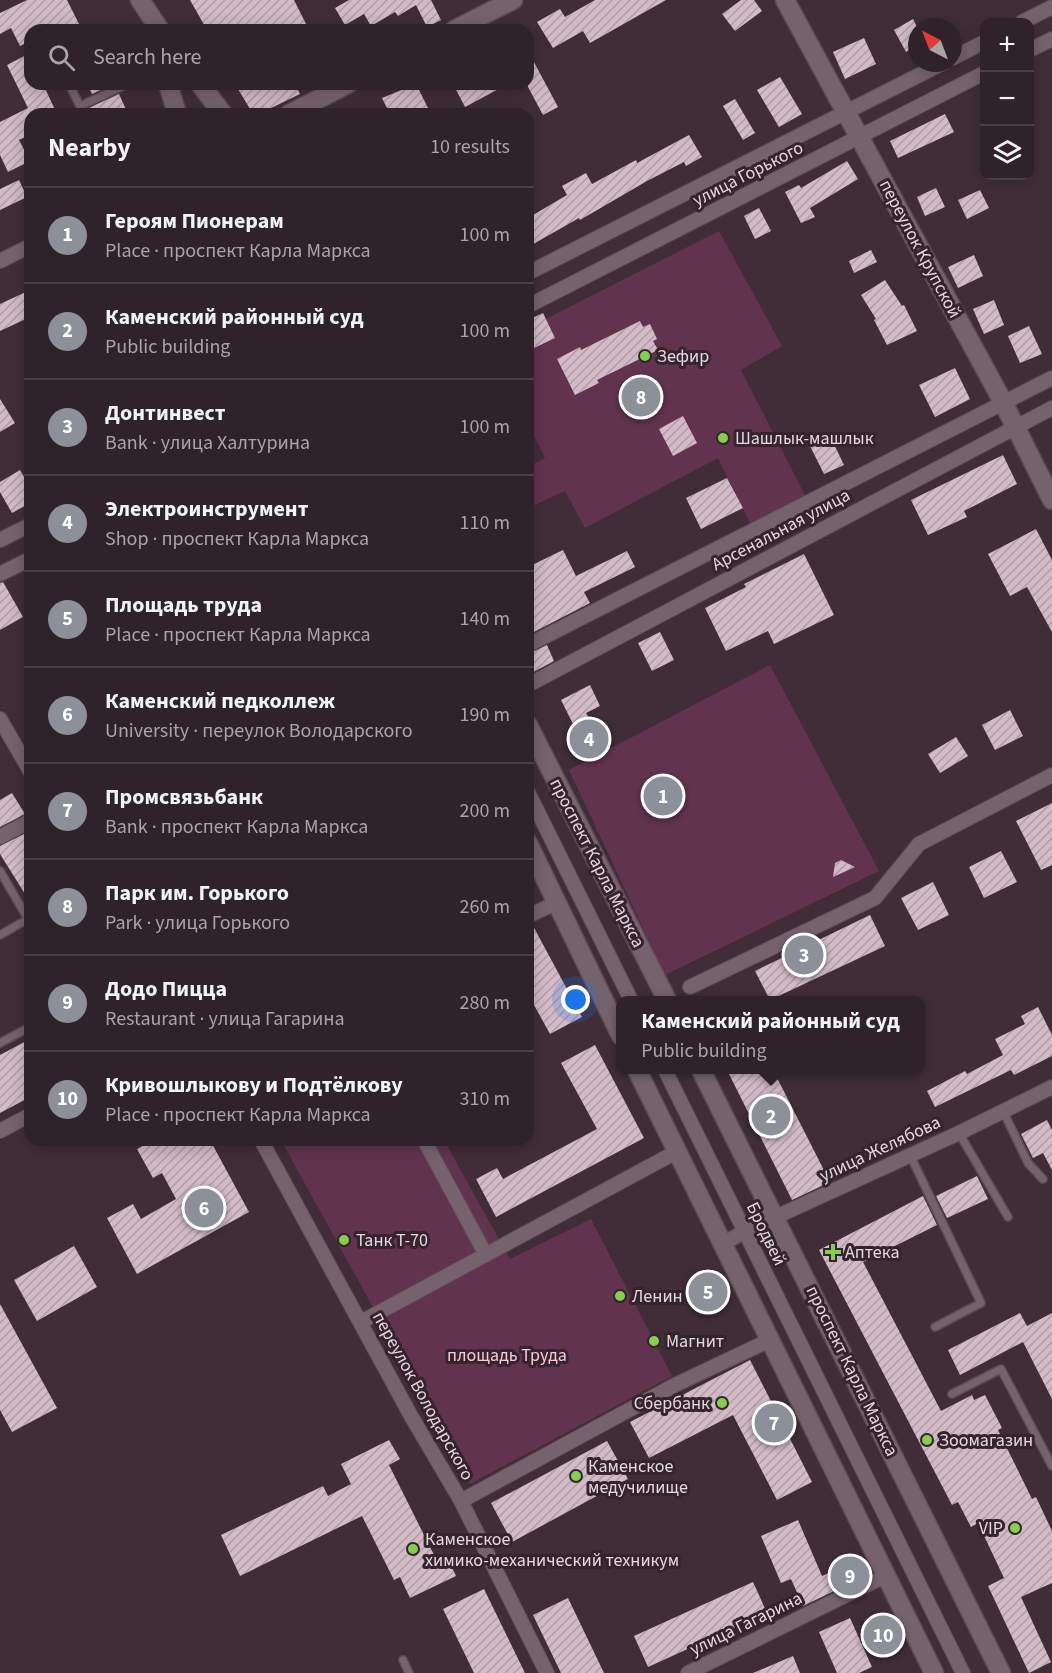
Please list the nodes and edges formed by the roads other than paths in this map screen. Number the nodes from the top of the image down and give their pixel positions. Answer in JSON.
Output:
{"nodes":[{"id":1,"x":513,"y":0,"type":"edge"},
{"id":2,"x":785,"y":0,"type":"edge"},
{"id":3,"x":143,"y":5,"type":"edge"},
{"id":4,"x":1052,"y":7,"type":"edge"},
{"id":5,"x":1030,"y":18,"type":"edge"},
{"id":6,"x":150,"y":24,"type":"edge"},
{"id":7,"x":156,"y":24,"type":"edge"},
{"id":8,"x":466,"y":24,"type":"edge"},
{"id":9,"x":1052,"y":39,"type":"edge"},
{"id":10,"x":980,"y":44,"type":"edge"},
{"id":11,"x":1034,"y":48,"type":"edge"},
{"id":12,"x":962,"y":53,"type":"edge"},
{"id":13,"x":925,"y":72,"type":"edge"},
{"id":14,"x":980,"y":75,"type":"edge"},
{"id":15,"x":72,"y":90,"type":"edge"},
{"id":16,"x":115,"y":90,"type":"edge"},
{"id":17,"x":170,"y":90,"type":"edge"},
{"id":18,"x":205,"y":90,"type":"edge"},
{"id":19,"x":336,"y":90,"type":"edge"},
{"id":20,"x":175,"y":108,"type":"edge"},
{"id":21,"x":218,"y":108,"type":"edge"},
{"id":22,"x":301,"y":108,"type":"edge"},
{"id":23,"x":845,"y":113,"type":"junction"},
{"id":24,"x":858,"y":136,"type":"junction"},
{"id":25,"x":24,"y":249,"type":"edge"},
{"id":26,"x":0,"y":261,"type":"edge"},
{"id":27,"x":534,"y":270,"type":"edge"},
{"id":28,"x":534,"y":303,"type":"edge"},
{"id":29,"x":1052,"y":378,"type":"edge"},
{"id":30,"x":1003,"y":402,"type":"junction"},
{"id":31,"x":1052,"y":408,"type":"edge"},
{"id":32,"x":1015,"y":427,"type":"junction"},
{"id":33,"x":1052,"y":500,"type":"edge"},
{"id":34,"x":24,"y":528,"type":"edge"},
{"id":35,"x":0,"y":540,"type":"edge"},
{"id":36,"x":24,"y":562,"type":"edge"},
{"id":37,"x":0,"y":574,"type":"edge"},
{"id":38,"x":534,"y":642,"type":"edge"},
{"id":39,"x":534,"y":682,"type":"edge"},
{"id":40,"x":0,"y":719,"type":"edge"},
{"id":41,"x":534,"y":737,"type":"edge"},
{"id":42,"x":24,"y":761,"type":"edge"},
{"id":43,"x":1052,"y":775,"type":"edge"},
{"id":44,"x":534,"y":804,"type":"edge"},
{"id":45,"x":24,"y":824,"type":"edge"},
{"id":46,"x":0,"y":837,"type":"edge"},
{"id":47,"x":534,"y":855,"type":"edge"},
{"id":48,"x":0,"y":871,"type":"edge"},
{"id":49,"x":558,"y":902,"type":"junction"},
{"id":50,"x":24,"y":912,"type":"edge"},
{"id":51,"x":534,"y":913,"type":"edge"},
{"id":52,"x":24,"y":921,"type":"edge"},
{"id":53,"x":0,"y":935,"type":"edge"},
{"id":54,"x":690,"y":987,"type":"dead end"},
{"id":55,"x":629,"y":996,"type":"edge"},
{"id":56,"x":665,"y":996,"type":"edge"},
{"id":57,"x":616,"y":1025,"type":"edge"},
{"id":58,"x":24,"y":1030,"type":"edge"},
{"id":59,"x":0,"y":1042,"type":"edge"},
{"id":60,"x":639,"y":1074,"type":"edge"},
{"id":61,"x":667,"y":1074,"type":"edge"},
{"id":62,"x":703,"y":1074,"type":"edge"},
{"id":63,"x":1052,"y":1088,"type":"edge"},
{"id":64,"x":1003,"y":1111,"type":"junction"},
{"id":65,"x":24,"y":1118,"type":"edge"},
{"id":66,"x":0,"y":1131,"type":"edge"},
{"id":67,"x":959,"y":1133,"type":"junction"},
{"id":68,"x":264,"y":1146,"type":"edge"},
{"id":69,"x":427,"y":1146,"type":"edge"},
{"id":70,"x":678,"y":1151,"type":"junction"},
{"id":71,"x":910,"y":1155,"type":"junction"},
{"id":72,"x":1043,"y":1179,"type":"dead end"},
{"id":73,"x":776,"y":1217,"type":"junction"},
{"id":74,"x":1008,"y":1218,"type":"dead end"},
{"id":75,"x":745,"y":1231,"type":"junction"},
{"id":76,"x":723,"y":1244,"type":"junction"},
{"id":77,"x":486,"y":1255,"type":"junction"},
{"id":78,"x":361,"y":1322,"type":"junction"},
{"id":79,"x":935,"y":1327,"type":"dead end"},
{"id":80,"x":770,"y":1340,"type":"junction"},
{"id":81,"x":952,"y":1394,"type":"dead end"},
{"id":82,"x":1052,"y":1466,"type":"edge"},
{"id":83,"x":461,"y":1500,"type":"junction"},
{"id":84,"x":885,"y":1576,"type":"junction"},
{"id":85,"x":403,"y":1660,"type":"dead end"},
{"id":86,"x":409,"y":1673,"type":"edge"},
{"id":87,"x":547,"y":1673,"type":"edge"},
{"id":88,"x":688,"y":1673,"type":"edge"},
{"id":89,"x":934,"y":1673,"type":"edge"},
{"id":90,"x":963,"y":1673,"type":"edge"},
{"id":91,"x":1001,"y":1673,"type":"edge"}],
"edges":[{"from":1,"to":8,"type":"street"},
{"from":2,"to":23,"type":"street","name":"переулок Крупской"},
{"from":3,"to":6,"type":"street"},
{"from":3,"to":7,"type":"street"},
{"from":4,"to":5,"type":"street"},
{"from":9,"to":11,"type":"street"},
{"from":10,"to":12,"type":"street"},
{"from":13,"to":23,"type":"street","name":"улица Горького"},
{"from":14,"to":24,"type":"street","name":"улица Горького"},
{"from":15,"to":16,"type":"lane"},
{"from":17,"to":20,"type":"street"},
{"from":18,"to":21,"type":"street"},
{"from":19,"to":22,"type":"street"},
{"from":23,"to":24,"type":"street","name":"переулок Крупской"},
{"from":23,"to":27,"type":"street","name":"улица Горького"},
{"from":24,"to":28,"type":"street","name":"улица Горького"},
{"from":24,"to":30,"type":"street","name":"переулок Крупской"},
{"from":25,"to":26,"type":"street"},
{"from":29,"to":30,"type":"street","name":"Арсенальная улица"},
{"from":30,"to":32,"type":"street","name":"переулок Крупской"},
{"from":30,"to":38,"type":"street","name":"Арсенальная улица"},
{"from":31,"to":32,"type":"street","name":"Арсенальная улица"},
{"from":32,"to":33,"type":"street","name":"переулок Крупской"},
{"from":32,"to":39,"type":"street","name":"Арсенальная улица"},
{"from":34,"to":35,"type":"street"},
{"from":36,"to":37,"type":"street"},
{"from":40,"to":42,"type":"street"},
{"from":41,"to":56,"type":"street","name":"проспект Карла Маркса"},
{"from":43,"to":54,"type":"street"},
{"from":44,"to":55,"type":"street"},
{"from":45,"to":46,"type":"street"},
{"from":47,"to":49,"type":"street"},
{"from":48,"to":50,"type":"lane"},
{"from":49,"to":51,"type":"street"},
{"from":49,"to":57,"type":"street"},
{"from":52,"to":53,"type":"lane"},
{"from":58,"to":59,"type":"lane"},
{"from":60,"to":70,"type":"street"},
{"from":61,"to":75,"type":"street","name":"Бродвей"},
{"from":62,"to":73,"type":"street","name":"проспект Карла Маркса"},
{"from":63,"to":64,"type":"street","name":"улица Желябова"},
{"from":64,"to":67,"type":"street","name":"улица Желябова"},
{"from":64,"to":72,"type":"lane"},
{"from":65,"to":66,"type":"street"},
{"from":67,"to":71,"type":"street","name":"улица Желябова"},
{"from":67,"to":74,"type":"lane"},
{"from":68,"to":78,"type":"street","name":"переулок Володарского"},
{"from":69,"to":77,"type":"street"},
{"from":70,"to":76,"type":"street"},
{"from":70,"to":77,"type":"street"},
{"from":71,"to":73,"type":"street","name":"улица Желябова"},
{"from":71,"to":79,"type":"lane"},
{"from":73,"to":75,"type":"street","name":"улица Желябова"},
{"from":73,"to":91,"type":"street","name":"проспект Карла Маркса"},
{"from":75,"to":76,"type":"street","name":"улица Желябова"},
{"from":75,"to":90,"type":"street","name":"Бродвей"},
{"from":76,"to":80,"type":"street"},
{"from":77,"to":78,"type":"street"},
{"from":78,"to":83,"type":"street","name":"переулок Володарского"},
{"from":80,"to":83,"type":"street"},
{"from":80,"to":84,"type":"street"},
{"from":81,"to":82,"type":"lane"},
{"from":83,"to":87,"type":"street","name":"переулок Володарского"},
{"from":84,"to":88,"type":"street","name":"улица Гагарина"},
{"from":84,"to":89,"type":"street"},
{"from":85,"to":86,"type":"lane"}]}
